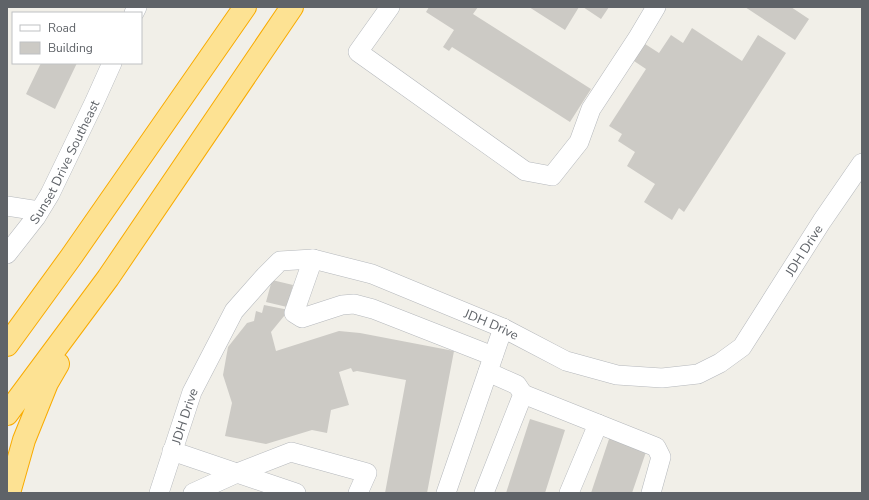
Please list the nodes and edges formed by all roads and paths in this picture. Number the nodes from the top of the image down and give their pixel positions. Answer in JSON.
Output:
{"nodes":[{"id":1,"x":246,"y":7,"type":"edge"},
{"id":2,"x":292,"y":7,"type":"edge"},
{"id":3,"x":390,"y":7,"type":"edge"},
{"id":4,"x":656,"y":7,"type":"edge"},
{"id":5,"x":112,"y":64,"type":"edge"},
{"id":6,"x":862,"y":163,"type":"edge"},
{"id":7,"x":7,"y":206,"type":"edge"},
{"id":8,"x":40,"y":211,"type":"junction"},
{"id":9,"x":7,"y":254,"type":"edge"},
{"id":10,"x":314,"y":259,"type":"junction"},
{"id":11,"x":108,"y":278,"type":"junction"},
{"id":12,"x":503,"y":328,"type":"junction"},
{"id":13,"x":7,"y":345,"type":"edge"},
{"id":14,"x":491,"y":364,"type":"junction"},
{"id":15,"x":523,"y":394,"type":"junction"},
{"id":16,"x":7,"y":414,"type":"edge"},
{"id":17,"x":598,"y":424,"type":"junction"},
{"id":18,"x":172,"y":451,"type":"junction"},
{"id":19,"x":237,"y":473,"type":"junction"},
{"id":20,"x":9,"y":493,"type":"edge"},
{"id":21,"x":159,"y":493,"type":"edge"},
{"id":22,"x":193,"y":493,"type":"edge"},
{"id":23,"x":296,"y":493,"type":"edge"},
{"id":24,"x":358,"y":493,"type":"edge"},
{"id":25,"x":446,"y":493,"type":"edge"},
{"id":26,"x":484,"y":493,"type":"edge"},
{"id":27,"x":569,"y":493,"type":"edge"},
{"id":28,"x":651,"y":493,"type":"edge"}],
"edges":[{"from":1,"to":13,"type":"highway"},
{"from":2,"to":11,"type":"highway"},
{"from":3,"to":4,"type":"street"},
{"from":5,"to":8,"type":"street","name":"Sunset Drive Southeast"},
{"from":6,"to":12,"type":"street","name":"JDH Drive"},
{"from":7,"to":8,"type":"street"},
{"from":8,"to":9,"type":"street","name":"Sunset Drive Southeast"},
{"from":10,"to":12,"type":"street","name":"JDH Drive"},
{"from":10,"to":14,"type":"street"},
{"from":10,"to":18,"type":"street","name":"JDH Drive"},
{"from":11,"to":16,"type":"highway"},
{"from":11,"to":20,"type":"highway"},
{"from":12,"to":14,"type":"street"},
{"from":14,"to":15,"type":"street"},
{"from":14,"to":25,"type":"street"},
{"from":15,"to":17,"type":"street"},
{"from":15,"to":26,"type":"street"},
{"from":17,"to":27,"type":"street"},
{"from":17,"to":28,"type":"street"},
{"from":18,"to":19,"type":"street"},
{"from":18,"to":21,"type":"street","name":"JDH Drive"},
{"from":19,"to":22,"type":"street"},
{"from":19,"to":23,"type":"street"},
{"from":19,"to":24,"type":"street"}]}
